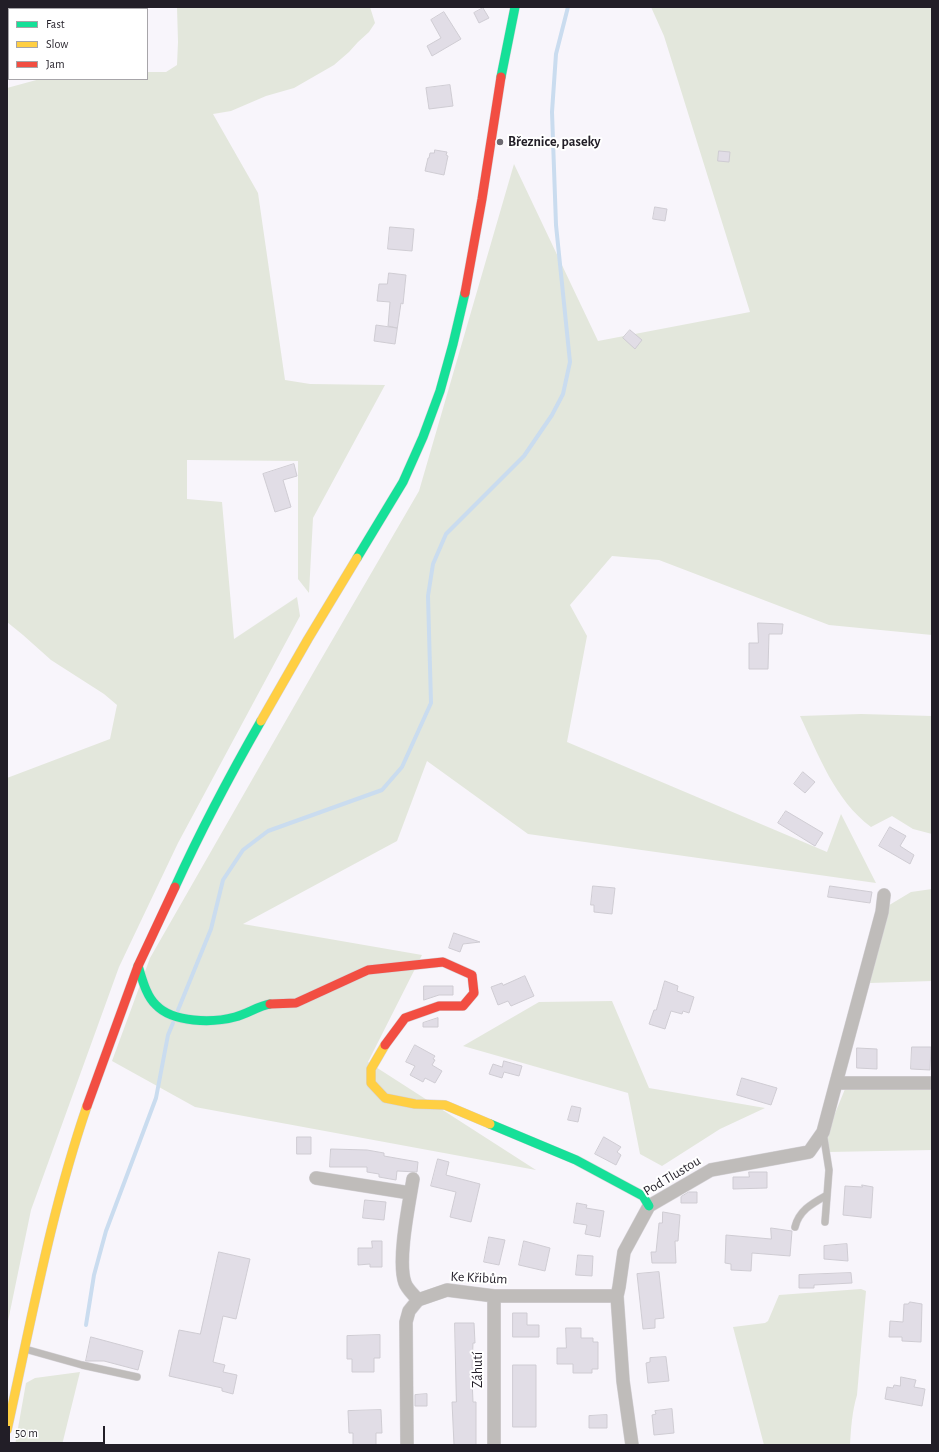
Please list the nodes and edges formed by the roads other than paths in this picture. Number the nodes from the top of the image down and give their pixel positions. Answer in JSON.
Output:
{"nodes":[{"id":1,"x":515,"y":7,"type":"edge"},
{"id":2,"x":884,"y":895,"type":"dead end"},
{"id":3,"x":138,"y":966,"type":"junction"},
{"id":4,"x":836,"y":1083,"type":"junction"},
{"id":5,"x":932,"y":1083,"type":"edge"},
{"id":6,"x":823,"y":1132,"type":"junction"},
{"id":7,"x":316,"y":1178,"type":"dead end"},
{"id":8,"x":413,"y":1179,"type":"dead end"},
{"id":9,"x":410,"y":1194,"type":"junction"},
{"id":10,"x":827,"y":1195,"type":"junction"},
{"id":11,"x":649,"y":1206,"type":"junction"},
{"id":12,"x":826,"y":1222,"type":"dead end"},
{"id":13,"x":795,"y":1227,"type":"dead end"},
{"id":14,"x":494,"y":1296,"type":"junction"},
{"id":15,"x":617,"y":1296,"type":"junction"},
{"id":16,"x":418,"y":1300,"type":"junction"},
{"id":17,"x":25,"y":1349,"type":"junction"},
{"id":18,"x":137,"y":1377,"type":"dead end"},
{"id":19,"x":7,"y":1430,"type":"edge"},
{"id":20,"x":407,"y":1445,"type":"edge"},
{"id":21,"x":494,"y":1445,"type":"edge"},
{"id":22,"x":632,"y":1445,"type":"edge"}],
"edges":[{"from":1,"to":3,"type":"main road"},
{"from":2,"to":4,"type":"street","name":"Pod Tlustou"},
{"from":3,"to":11,"type":"main road"},
{"from":3,"to":17,"type":"main road"},
{"from":4,"to":5,"type":"street"},
{"from":4,"to":6,"type":"street","name":"Pod Tlustou"},
{"from":6,"to":10,"type":"lane"},
{"from":6,"to":11,"type":"street","name":"Pod Tlustou"},
{"from":7,"to":9,"type":"street"},
{"from":8,"to":9,"type":"street"},
{"from":9,"to":16,"type":"street"},
{"from":10,"to":12,"type":"lane"},
{"from":10,"to":13,"type":"lane"},
{"from":11,"to":15,"type":"street","name":"Pod Tlustou"},
{"from":14,"to":15,"type":"street","name":"Ke Křibům"},
{"from":14,"to":16,"type":"street","name":"Ke Křibům"},
{"from":14,"to":21,"type":"street","name":"Záhutí"},
{"from":15,"to":22,"type":"street","name":"Pod Tlustou"},
{"from":16,"to":20,"type":"street"},
{"from":17,"to":18,"type":"lane"},
{"from":17,"to":19,"type":"main road"}]}
